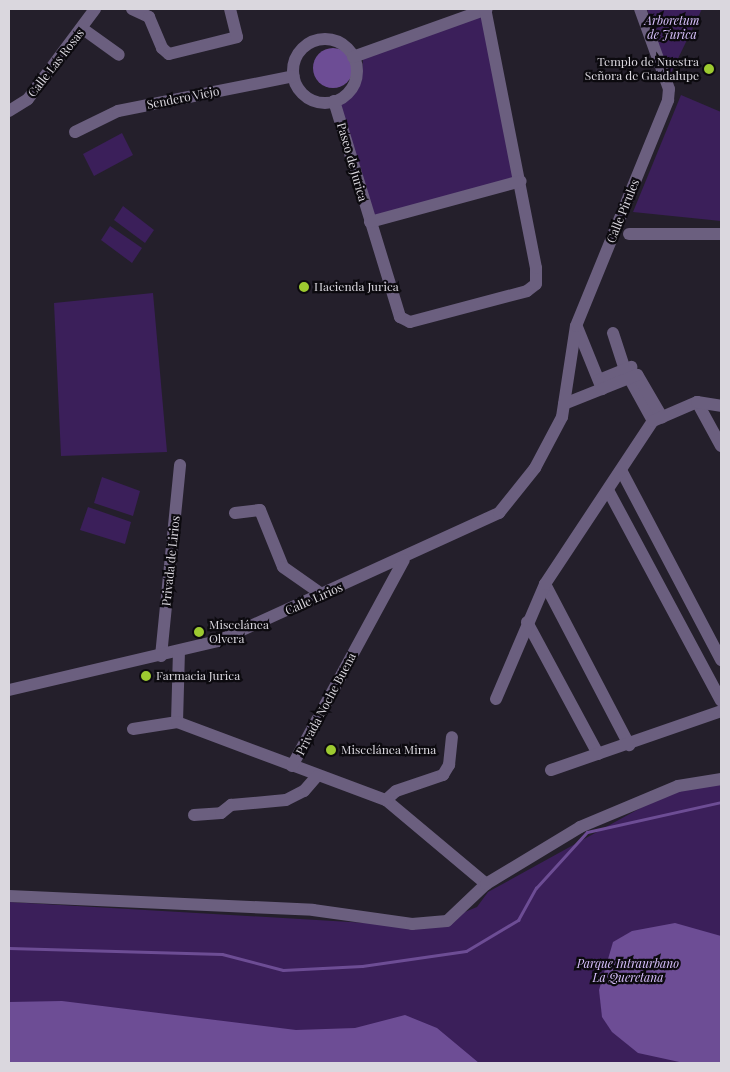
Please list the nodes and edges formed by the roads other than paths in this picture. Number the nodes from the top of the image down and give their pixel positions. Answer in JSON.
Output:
{"nodes":[{"id":1,"x":95,"y":9,"type":"edge"},
{"id":2,"x":132,"y":9,"type":"edge"},
{"id":3,"x":230,"y":9,"type":"edge"},
{"id":4,"x":486,"y":9,"type":"edge"},
{"id":5,"x":640,"y":9,"type":"edge"},
{"id":6,"x":83,"y":29,"type":"junction"},
{"id":7,"x":118,"y":55,"type":"dead end"},
{"id":8,"x":353,"y":57,"type":"junction"},
{"id":9,"x":294,"y":76,"type":"junction"},
{"id":10,"x":334,"y":101,"type":"junction"},
{"id":11,"x":9,"y":111,"type":"edge"},
{"id":12,"x":76,"y":132,"type":"dead end"},
{"id":13,"x":521,"y":180,"type":"junction"},
{"id":14,"x":370,"y":222,"type":"junction"},
{"id":15,"x":629,"y":234,"type":"dead end"},
{"id":16,"x":721,"y":234,"type":"edge"},
{"id":17,"x":576,"y":326,"type":"junction"},
{"id":18,"x":613,"y":333,"type":"dead end"},
{"id":19,"x":630,"y":370,"type":"junction"},
{"id":20,"x":600,"y":385,"type":"junction"},
{"id":21,"x":697,"y":402,"type":"junction"},
{"id":22,"x":721,"y":406,"type":"edge"},
{"id":23,"x":563,"y":410,"type":"junction"},
{"id":24,"x":658,"y":419,"type":"junction"},
{"id":25,"x":721,"y":446,"type":"edge"},
{"id":26,"x":180,"y":465,"type":"dead end"},
{"id":27,"x":620,"y":470,"type":"junction"},
{"id":28,"x":608,"y":490,"type":"junction"},
{"id":29,"x":235,"y":512,"type":"dead end"},
{"id":30,"x":404,"y":560,"type":"junction"},
{"id":31,"x":545,"y":584,"type":"junction"},
{"id":32,"x":683,"y":589,"type":"junction"},
{"id":33,"x":323,"y":595,"type":"junction"},
{"id":34,"x":666,"y":598,"type":"junction"},
{"id":35,"x":527,"y":622,"type":"junction"},
{"id":36,"x":179,"y":652,"type":"junction"},
{"id":37,"x":161,"y":656,"type":"junction"},
{"id":38,"x":721,"y":660,"type":"edge"},
{"id":39,"x":9,"y":690,"type":"edge"},
{"id":40,"x":496,"y":699,"type":"dead end"},
{"id":41,"x":721,"y":701,"type":"edge"},
{"id":42,"x":721,"y":711,"type":"edge"},
{"id":43,"x":177,"y":722,"type":"junction"},
{"id":44,"x":133,"y":729,"type":"dead end"},
{"id":45,"x":452,"y":737,"type":"dead end"},
{"id":46,"x":629,"y":745,"type":"junction"},
{"id":47,"x":598,"y":754,"type":"junction"},
{"id":48,"x":292,"y":766,"type":"junction"},
{"id":49,"x":551,"y":770,"type":"dead end"},
{"id":50,"x":317,"y":776,"type":"junction"},
{"id":51,"x":721,"y":779,"type":"edge"},
{"id":52,"x":386,"y":800,"type":"junction"},
{"id":53,"x":194,"y":815,"type":"dead end"},
{"id":54,"x":486,"y":884,"type":"junction"},
{"id":55,"x":9,"y":896,"type":"edge"}],
"edges":[{"from":1,"to":6,"type":"street","name":"Calle Las Rosas"},
{"from":2,"to":3,"type":"street"},
{"from":4,"to":8,"type":"street"},
{"from":4,"to":13,"type":"street"},
{"from":5,"to":17,"type":"street","name":"Calle Pirules"},
{"from":6,"to":7,"type":"street"},
{"from":6,"to":11,"type":"street","name":"Calle Las Rosas"},
{"from":8,"to":9,"type":"street"},
{"from":8,"to":10,"type":"street"},
{"from":9,"to":10,"type":"street"},
{"from":9,"to":12,"type":"street","name":"Sendero Viejo"},
{"from":10,"to":14,"type":"street","name":"Paseo de Jurica"},
{"from":13,"to":14,"type":"street"},
{"from":13,"to":14,"type":"street","name":"Paseo de Jurica"},
{"from":15,"to":16,"type":"street"},
{"from":17,"to":20,"type":"street"},
{"from":17,"to":23,"type":"street","name":"Calle Pirules"},
{"from":18,"to":19,"type":"street"},
{"from":19,"to":20,"type":"street"},
{"from":19,"to":24,"type":"street"},
{"from":20,"to":23,"type":"street"},
{"from":21,"to":22,"type":"street"},
{"from":21,"to":24,"type":"street"},
{"from":21,"to":25,"type":"street"},
{"from":23,"to":30,"type":"street","name":"Calle Lirios"},
{"from":24,"to":27,"type":"street"},
{"from":26,"to":37,"type":"street","name":"Privada de Lirios"},
{"from":27,"to":28,"type":"street"},
{"from":27,"to":32,"type":"street"},
{"from":28,"to":31,"type":"street"},
{"from":28,"to":34,"type":"street"},
{"from":29,"to":33,"type":"street"},
{"from":30,"to":33,"type":"street","name":"Calle Lirios"},
{"from":30,"to":48,"type":"street","name":"Privada Noche Buena"},
{"from":31,"to":35,"type":"street"},
{"from":31,"to":46,"type":"street"},
{"from":32,"to":34,"type":"street"},
{"from":32,"to":38,"type":"street"},
{"from":33,"to":36,"type":"street","name":"Calle Lirios"},
{"from":34,"to":41,"type":"street"},
{"from":35,"to":40,"type":"street"},
{"from":35,"to":47,"type":"street"},
{"from":36,"to":37,"type":"street","name":"Calle Lirios"},
{"from":36,"to":43,"type":"street"},
{"from":37,"to":39,"type":"street","name":"Calle Lirios"},
{"from":42,"to":46,"type":"street"},
{"from":43,"to":44,"type":"street","name":"Privada Noche Buena"},
{"from":43,"to":48,"type":"street","name":"Privada Noche Buena"},
{"from":45,"to":52,"type":"street"},
{"from":46,"to":47,"type":"street"},
{"from":47,"to":49,"type":"street"},
{"from":48,"to":50,"type":"street"},
{"from":50,"to":52,"type":"street"},
{"from":50,"to":53,"type":"street"},
{"from":51,"to":54,"type":"street"},
{"from":52,"to":54,"type":"street"},
{"from":54,"to":55,"type":"street"}]}
